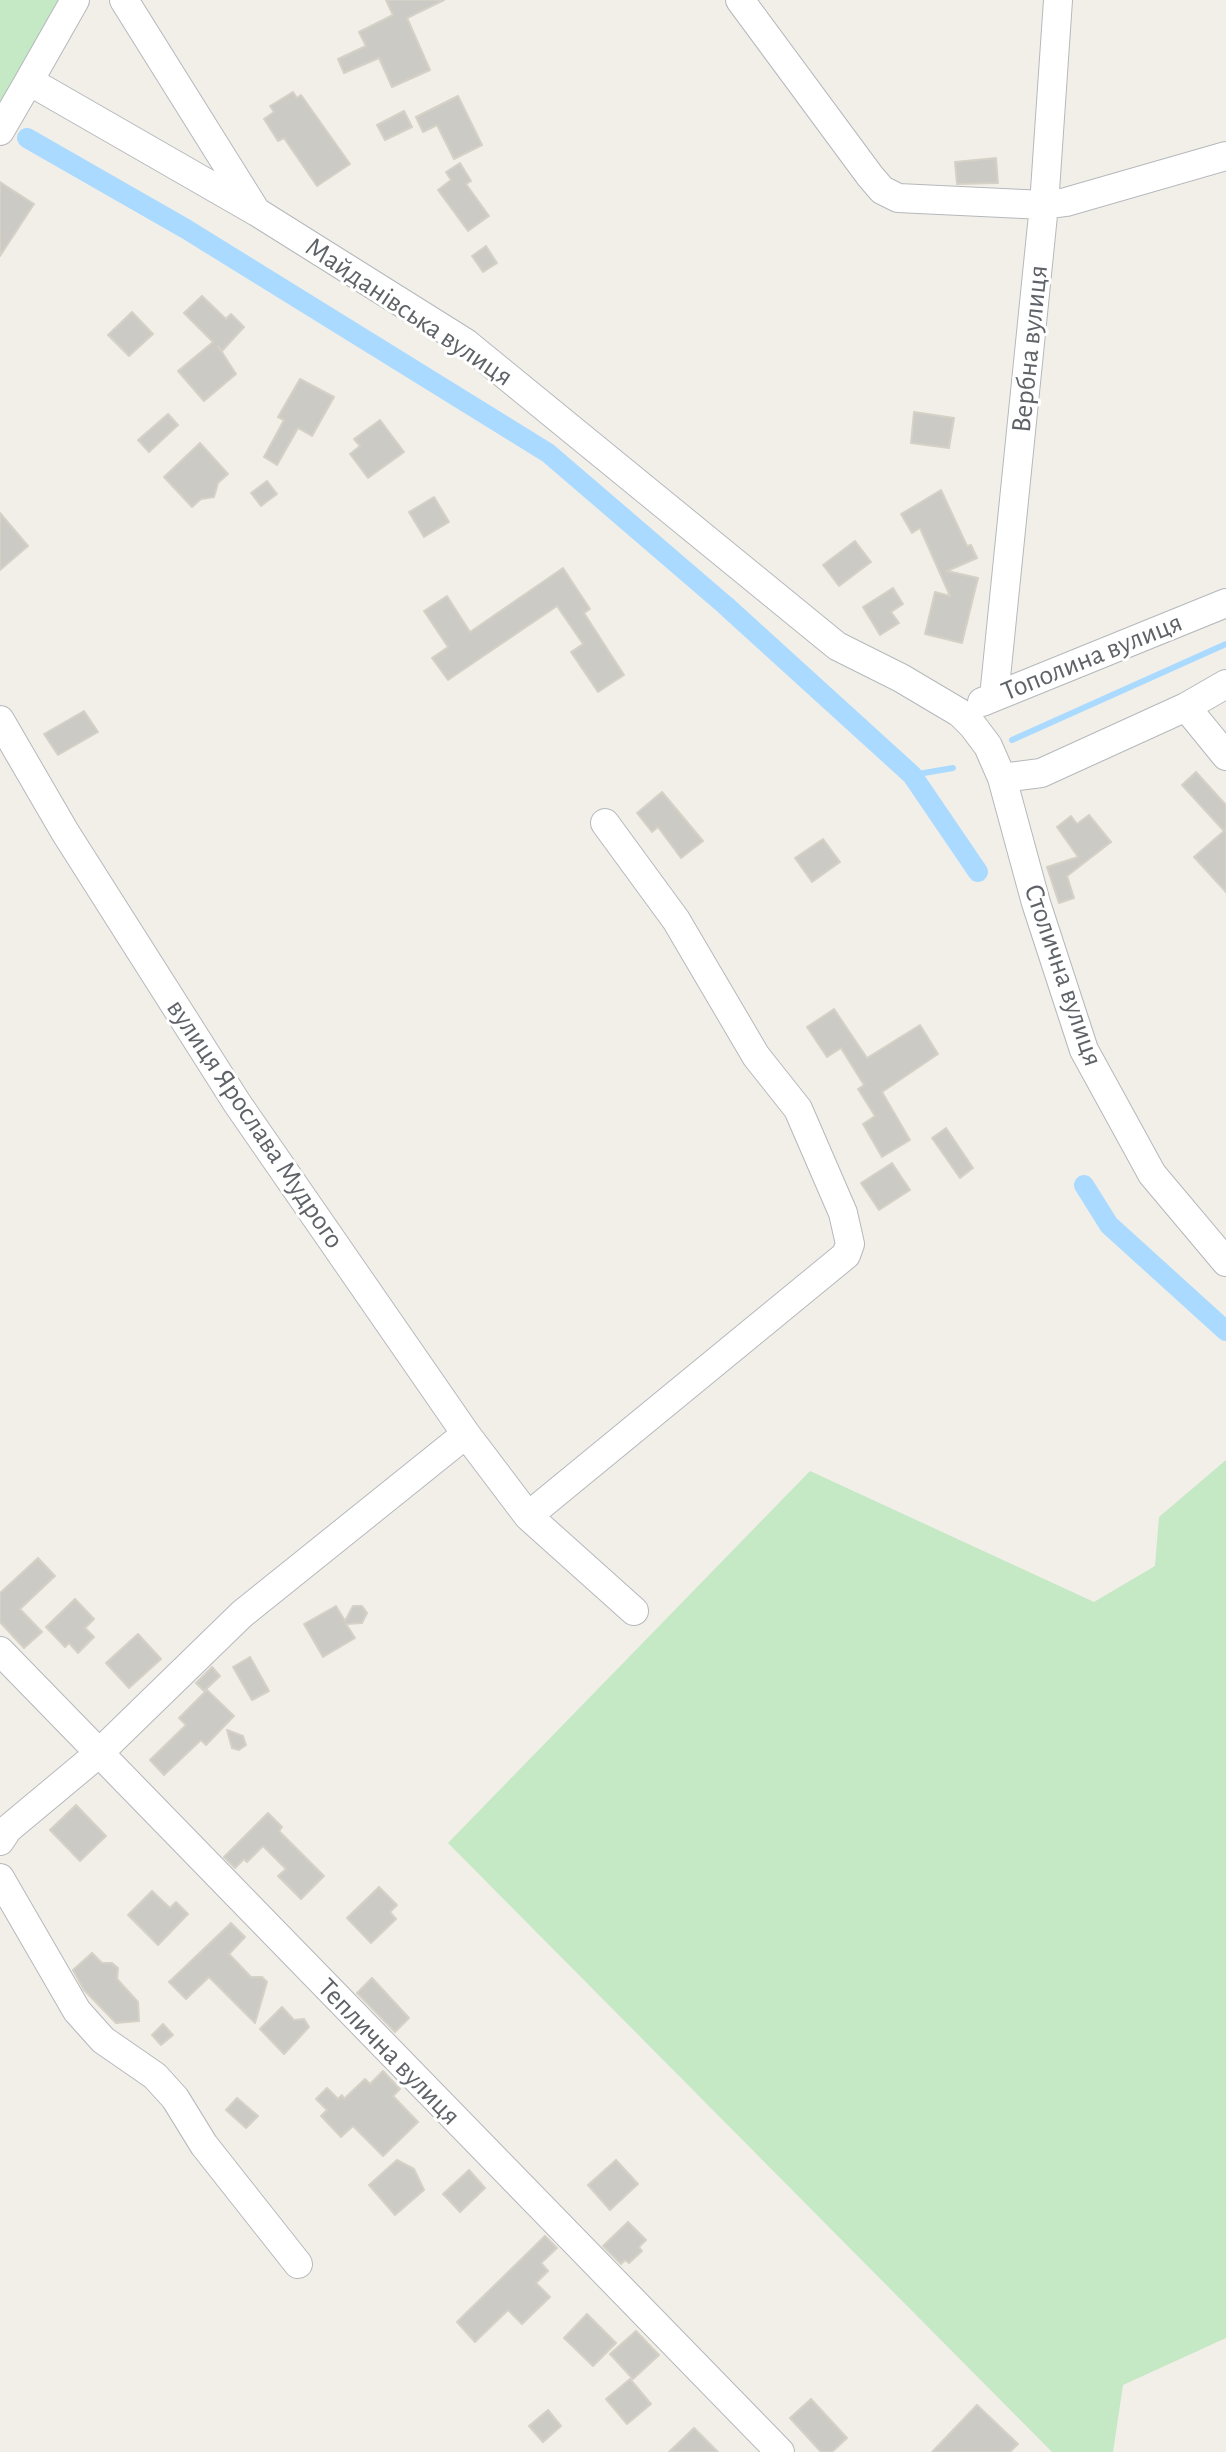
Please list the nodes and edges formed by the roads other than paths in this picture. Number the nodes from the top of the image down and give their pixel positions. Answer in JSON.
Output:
{"nodes":[{"id":1,"x":75,"y":0,"type":"edge"},
{"id":2,"x":124,"y":0,"type":"edge"},
{"id":3,"x":740,"y":0,"type":"edge"},
{"id":4,"x":1058,"y":0,"type":"edge"},
{"id":5,"x":29,"y":81,"type":"junction"},
{"id":6,"x":0,"y":131,"type":"edge"},
{"id":7,"x":1226,"y":156,"type":"edge"},
{"id":8,"x":1044,"y":205,"type":"junction"},
{"id":9,"x":257,"y":212,"type":"junction"},
{"id":10,"x":1226,"y":603,"type":"edge"},
{"id":11,"x":1226,"y":684,"type":"edge"},
{"id":12,"x":994,"y":697,"type":"junction"},
{"id":13,"x":1186,"y":707,"type":"junction"},
{"id":14,"x":960,"y":713,"type":"junction"},
{"id":15,"x":0,"y":720,"type":"edge"},
{"id":16,"x":1226,"y":756,"type":"edge"},
{"id":17,"x":1002,"y":778,"type":"junction"},
{"id":18,"x":605,"y":823,"type":"dead end"},
{"id":19,"x":1226,"y":1262,"type":"edge"},
{"id":20,"x":466,"y":1434,"type":"junction"},
{"id":21,"x":528,"y":1516,"type":"junction"},
{"id":22,"x":634,"y":1611,"type":"dead end"},
{"id":23,"x":0,"y":1651,"type":"edge"},
{"id":24,"x":98,"y":1754,"type":"junction"},
{"id":25,"x":0,"y":1841,"type":"edge"},
{"id":26,"x":0,"y":1878,"type":"edge"},
{"id":27,"x":298,"y":2264,"type":"dead end"},
{"id":28,"x":780,"y":2452,"type":"edge"}],
"edges":[{"from":1,"to":5,"type":"street"},
{"from":2,"to":9,"type":"street"},
{"from":3,"to":8,"type":"street"},
{"from":4,"to":8,"type":"street","name":"Вербна вулиця"},
{"from":5,"to":6,"type":"street"},
{"from":5,"to":9,"type":"street","name":"Майданівська вулиця"},
{"from":7,"to":8,"type":"street"},
{"from":8,"to":12,"type":"street","name":"Вербна вулиця"},
{"from":9,"to":14,"type":"street","name":"Майданівська вулиця"},
{"from":10,"to":12,"type":"street","name":"Тополина вулиця"},
{"from":11,"to":13,"type":"street"},
{"from":12,"to":14,"type":"street","name":"Тополина вулиця"},
{"from":13,"to":16,"type":"street"},
{"from":13,"to":17,"type":"street"},
{"from":14,"to":17,"type":"street","name":"Столична вулиця"},
{"from":15,"to":20,"type":"street","name":"вулиця Ярослава Мудрого"},
{"from":17,"to":19,"type":"street","name":"Столична вулиця"},
{"from":18,"to":21,"type":"street"},
{"from":20,"to":21,"type":"street","name":"вулиця Ярослава Мудрого"},
{"from":20,"to":24,"type":"street"},
{"from":21,"to":22,"type":"street","name":"вулиця Ярослава Мудрого"},
{"from":23,"to":24,"type":"street","name":"Теплична вулиця"},
{"from":24,"to":25,"type":"street"},
{"from":24,"to":28,"type":"street","name":"Теплична вулиця"},
{"from":26,"to":27,"type":"street"}]}
